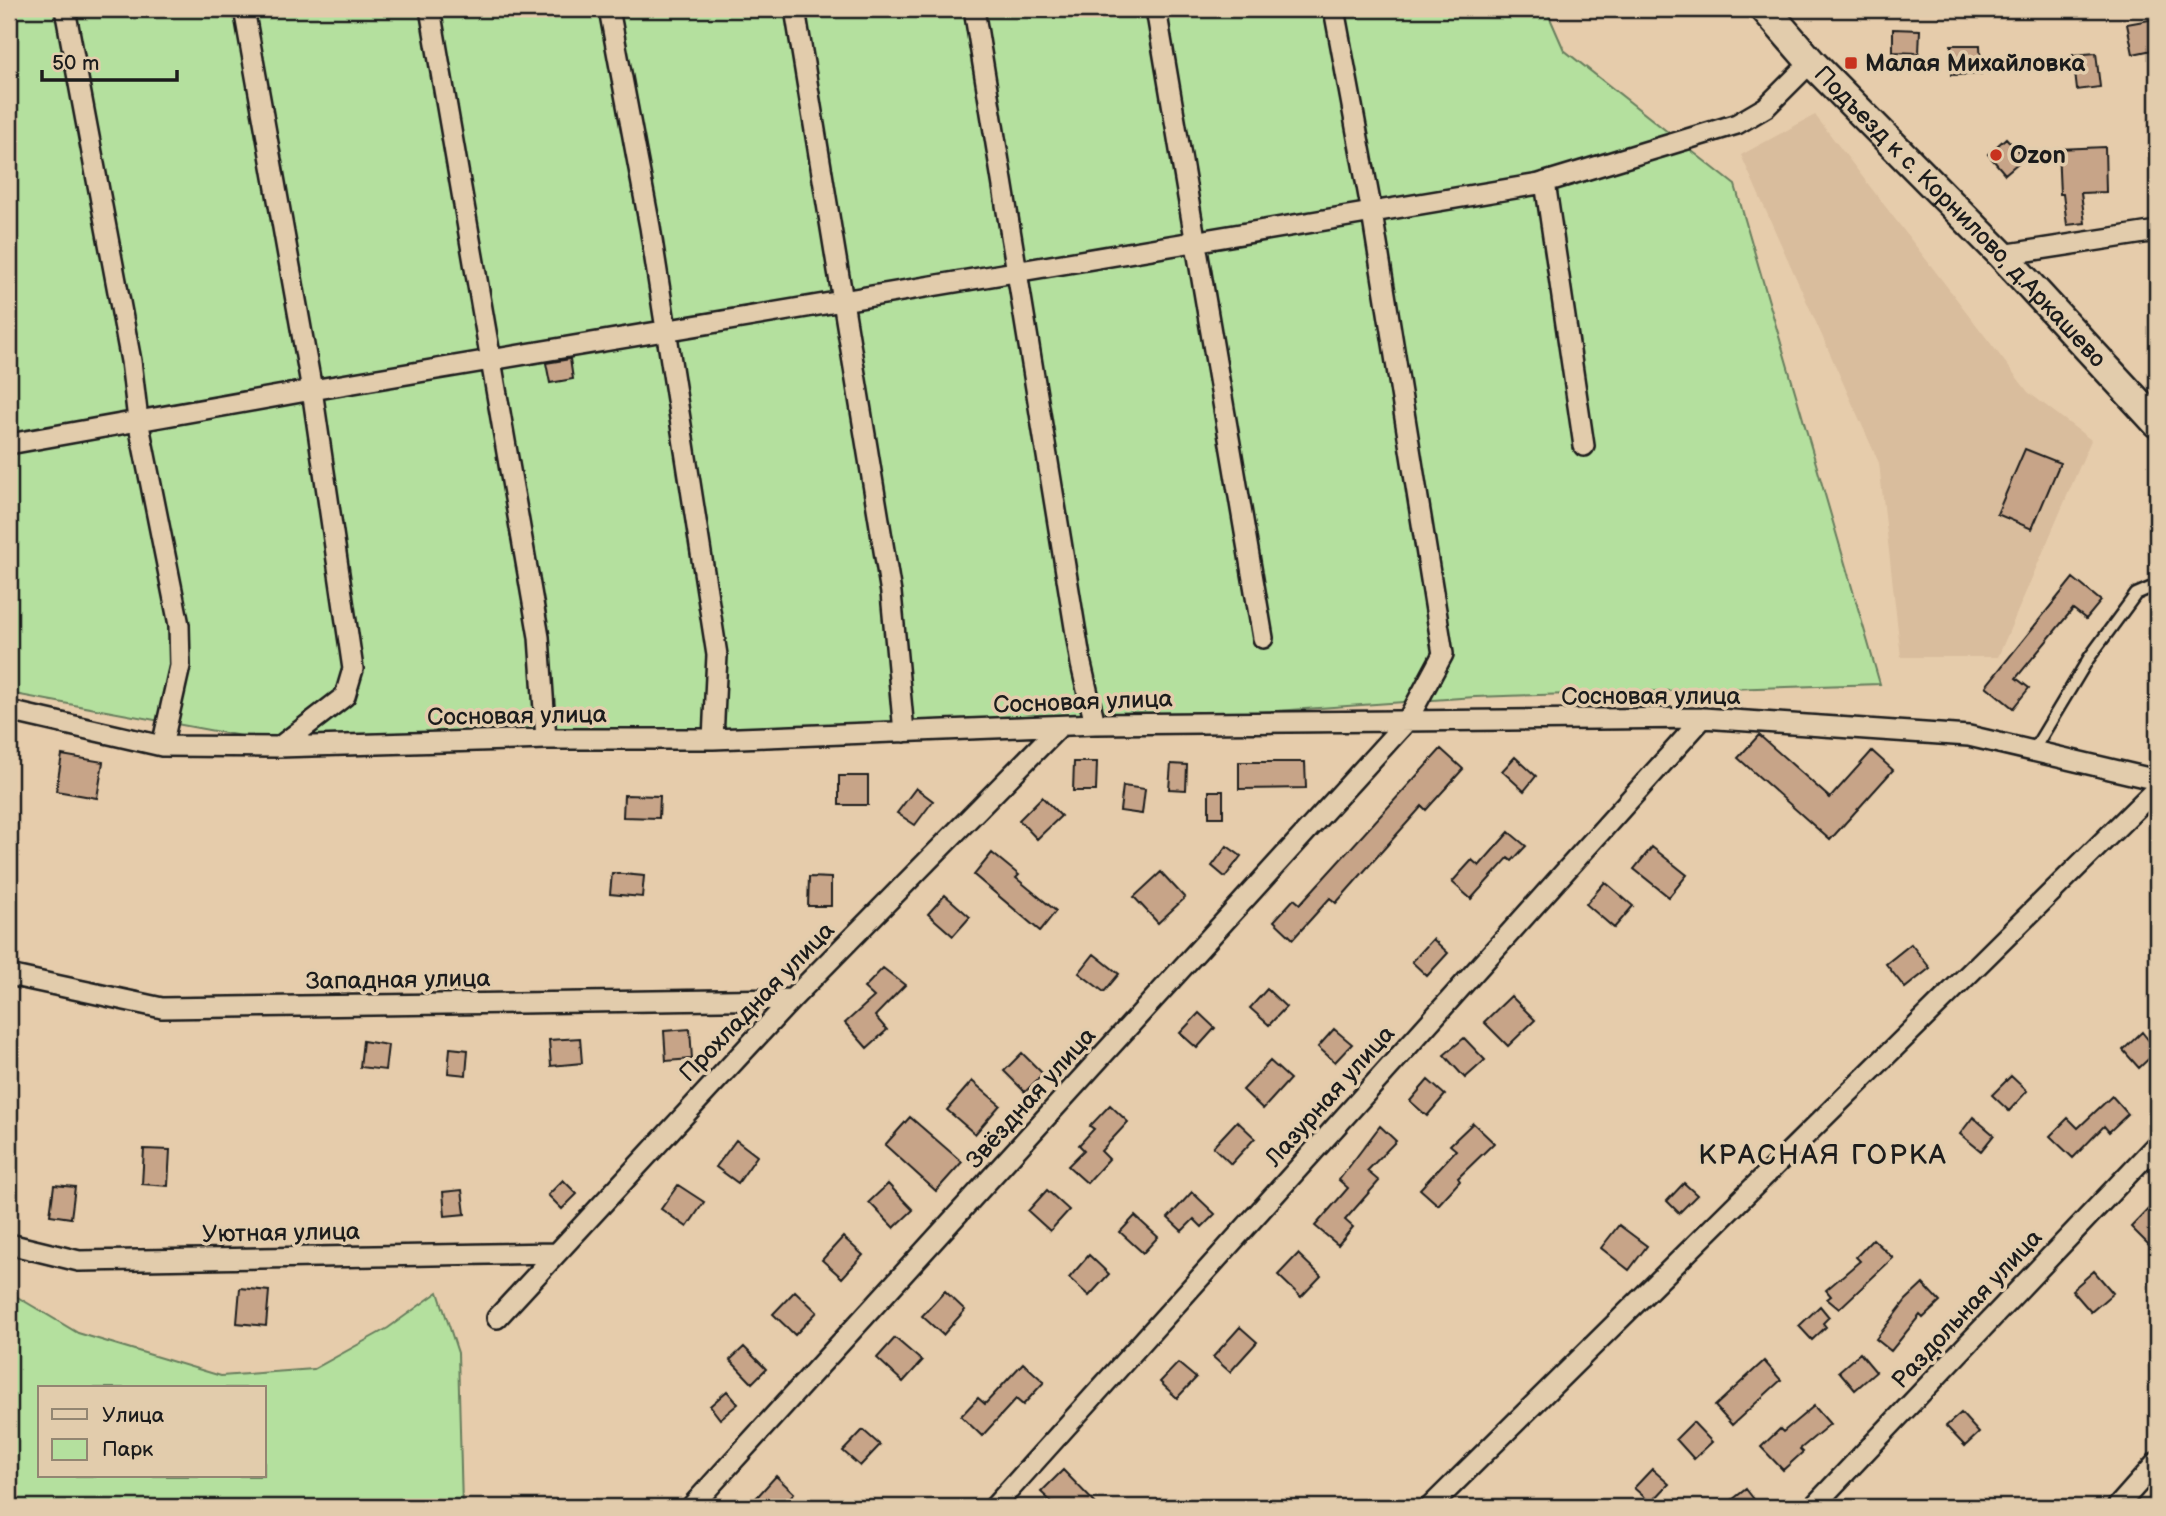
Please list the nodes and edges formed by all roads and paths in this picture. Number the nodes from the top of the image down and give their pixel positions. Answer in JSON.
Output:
{"nodes":[{"id":1,"x":65,"y":9,"type":"edge"},
{"id":2,"x":244,"y":9,"type":"edge"},
{"id":3,"x":430,"y":9,"type":"edge"},
{"id":4,"x":609,"y":9,"type":"edge"},
{"id":5,"x":795,"y":9,"type":"edge"},
{"id":6,"x":974,"y":9,"type":"edge"},
{"id":7,"x":1156,"y":9,"type":"edge"},
{"id":8,"x":1334,"y":9,"type":"edge"},
{"id":9,"x":1765,"y":9,"type":"edge"},
{"id":10,"x":1811,"y":62,"type":"junction"},
{"id":11,"x":1545,"y":182,"type":"junction"},
{"id":12,"x":1372,"y":213,"type":"junction"},
{"id":13,"x":2157,"y":232,"type":"edge"},
{"id":14,"x":1196,"y":242,"type":"junction"},
{"id":15,"x":2002,"y":255,"type":"junction"},
{"id":16,"x":1017,"y":272,"type":"junction"},
{"id":17,"x":841,"y":301,"type":"junction"},
{"id":18,"x":665,"y":330,"type":"junction"},
{"id":19,"x":492,"y":359,"type":"junction"},
{"id":20,"x":312,"y":390,"type":"junction"},
{"id":21,"x":138,"y":420,"type":"junction"},
{"id":22,"x":2157,"y":423,"type":"edge"},
{"id":23,"x":9,"y":444,"type":"edge"},
{"id":24,"x":1584,"y":446,"type":"dead end"},
{"id":25,"x":2157,"y":585,"type":"edge"},
{"id":26,"x":1263,"y":638,"type":"dead end"},
{"id":27,"x":9,"y":711,"type":"edge"},
{"id":28,"x":1703,"y":718,"type":"junction"},
{"id":29,"x":1407,"y":721,"type":"junction"},
{"id":30,"x":1095,"y":724,"type":"junction"},
{"id":31,"x":1060,"y":726,"type":"junction"},
{"id":32,"x":904,"y":732,"type":"junction"},
{"id":33,"x":546,"y":739,"type":"junction"},
{"id":34,"x":713,"y":739,"type":"junction"},
{"id":35,"x":162,"y":746,"type":"junction"},
{"id":36,"x":279,"y":747,"type":"junction"},
{"id":37,"x":2033,"y":751,"type":"junction"},
{"id":38,"x":2157,"y":780,"type":"edge"},
{"id":39,"x":2157,"y":788,"type":"edge"},
{"id":40,"x":9,"y":975,"type":"edge"},
{"id":41,"x":792,"y":999,"type":"junction"},
{"id":42,"x":2157,"y":1144,"type":"edge"},
{"id":43,"x":9,"y":1244,"type":"edge"},
{"id":44,"x":555,"y":1253,"type":"junction"},
{"id":45,"x":497,"y":1318,"type":"dead end"},
{"id":46,"x":2157,"y":1462,"type":"edge"},
{"id":47,"x":691,"y":1507,"type":"edge"},
{"id":48,"x":994,"y":1507,"type":"edge"},
{"id":49,"x":1430,"y":1507,"type":"edge"},
{"id":50,"x":1812,"y":1507,"type":"edge"},
{"id":51,"x":2117,"y":1507,"type":"edge"}],
"edges":[{"from":1,"to":21,"type":"street"},
{"from":2,"to":20,"type":"street"},
{"from":3,"to":19,"type":"street"},
{"from":4,"to":18,"type":"street"},
{"from":5,"to":17,"type":"street"},
{"from":6,"to":16,"type":"street"},
{"from":7,"to":14,"type":"street"},
{"from":8,"to":12,"type":"street","name":"Звёздная улица"},
{"from":9,"to":10,"type":"street","name":"Подъезд к с. Корнилово, д.Аркашево"},
{"from":10,"to":11,"type":"street"},
{"from":10,"to":15,"type":"street","name":"Подъезд к с. Корнилово, д.Аркашево"},
{"from":11,"to":12,"type":"street"},
{"from":11,"to":24,"type":"street"},
{"from":12,"to":14,"type":"street"},
{"from":12,"to":29,"type":"street","name":"Звёздная улица"},
{"from":13,"to":15,"type":"street"},
{"from":14,"to":16,"type":"street"},
{"from":14,"to":26,"type":"street"},
{"from":15,"to":22,"type":"street","name":"Подъезд к с. Корнилово, д.Аркашево"},
{"from":16,"to":17,"type":"street"},
{"from":16,"to":30,"type":"street"},
{"from":17,"to":18,"type":"street"},
{"from":17,"to":32,"type":"street"},
{"from":18,"to":19,"type":"street"},
{"from":18,"to":34,"type":"street"},
{"from":19,"to":20,"type":"street"},
{"from":19,"to":33,"type":"street"},
{"from":20,"to":21,"type":"street"},
{"from":20,"to":36,"type":"street"},
{"from":21,"to":23,"type":"street"},
{"from":21,"to":35,"type":"street"},
{"from":25,"to":37,"type":"lane"},
{"from":27,"to":35,"type":"street","name":"Сосновая улица"},
{"from":28,"to":29,"type":"street","name":"Сосновая улица"},
{"from":28,"to":37,"type":"street","name":"Сосновая улица"},
{"from":28,"to":48,"type":"street","name":"Лазурная улица"},
{"from":29,"to":30,"type":"street","name":"Сосновая улица"},
{"from":29,"to":47,"type":"street","name":"Звёздная улица"},
{"from":30,"to":31,"type":"street","name":"Сосновая улица"},
{"from":31,"to":32,"type":"street","name":"Сосновая улица"},
{"from":31,"to":41,"type":"street","name":"Прохладная улица"},
{"from":32,"to":34,"type":"street","name":"Сосновая улица"},
{"from":33,"to":34,"type":"street","name":"Сосновая улица"},
{"from":33,"to":36,"type":"street","name":"Сосновая улица"},
{"from":35,"to":36,"type":"street","name":"Сосновая улица"},
{"from":37,"to":38,"type":"street","name":"Сосновая улица"},
{"from":39,"to":49,"type":"street"},
{"from":40,"to":41,"type":"street","name":"Западная улица"},
{"from":41,"to":44,"type":"street","name":"Прохладная улица"},
{"from":42,"to":50,"type":"street","name":"Раздольная улица"},
{"from":43,"to":44,"type":"street","name":"Уютная улица"},
{"from":44,"to":45,"type":"street","name":"Прохладная улица"},
{"from":46,"to":51,"type":"street"}]}
